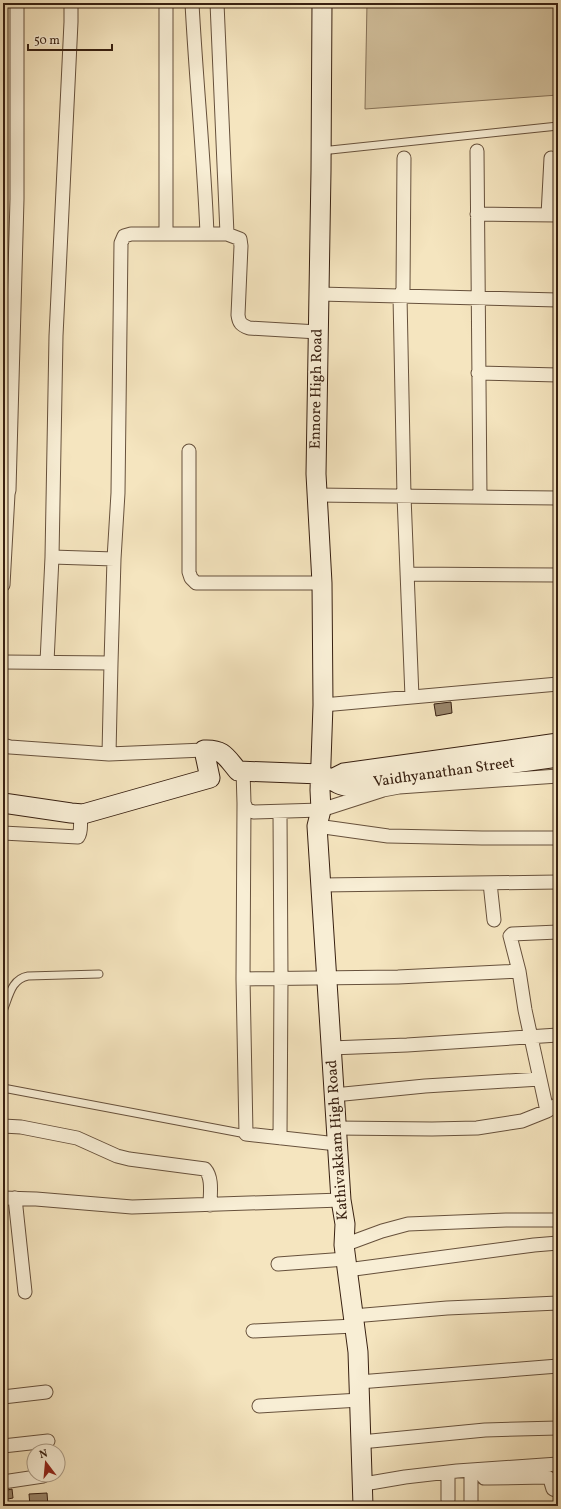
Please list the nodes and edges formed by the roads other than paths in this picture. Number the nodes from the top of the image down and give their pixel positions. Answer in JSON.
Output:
{"nodes":[{"id":1,"x":17,"y":3,"type":"edge"},
{"id":2,"x":71,"y":3,"type":"edge"},
{"id":3,"x":166,"y":3,"type":"edge"},
{"id":4,"x":192,"y":3,"type":"edge"},
{"id":5,"x":217,"y":3,"type":"edge"},
{"id":6,"x":322,"y":3,"type":"edge"},
{"id":7,"x":558,"y":126,"type":"edge"},
{"id":8,"x":321,"y":151,"type":"junction"},
{"id":9,"x":477,"y":151,"type":"dead end"},
{"id":10,"x":404,"y":158,"type":"dead end"},
{"id":11,"x":551,"y":158,"type":"dead end"},
{"id":12,"x":478,"y":214,"type":"junction"},
{"id":13,"x":553,"y":215,"type":"edge"},
{"id":14,"x":166,"y":233,"type":"junction"},
{"id":15,"x":207,"y":234,"type":"junction"},
{"id":16,"x":227,"y":234,"type":"junction"},
{"id":17,"x":319,"y":294,"type":"junction"},
{"id":18,"x":400,"y":296,"type":"junction"},
{"id":19,"x":478,"y":298,"type":"junction"},
{"id":20,"x":558,"y":300,"type":"edge"},
{"id":21,"x":318,"y":332,"type":"junction"},
{"id":22,"x":478,"y":373,"type":"junction"},
{"id":23,"x":558,"y":375,"type":"edge"},
{"id":24,"x":189,"y":450,"type":"dead end"},
{"id":25,"x":6,"y":494,"type":"edge"},
{"id":26,"x":317,"y":495,"type":"junction"},
{"id":27,"x":404,"y":496,"type":"junction"},
{"id":28,"x":480,"y":497,"type":"junction"},
{"id":29,"x":558,"y":498,"type":"edge"},
{"id":30,"x":52,"y":557,"type":"junction"},
{"id":31,"x":114,"y":559,"type":"junction"},
{"id":32,"x":407,"y":574,"type":"junction"},
{"id":33,"x":558,"y":575,"type":"edge"},
{"id":34,"x":322,"y":583,"type":"junction"},
{"id":35,"x":3,"y":585,"type":"edge"},
{"id":36,"x":3,"y":662,"type":"edge"},
{"id":37,"x":47,"y":662,"type":"junction"},
{"id":38,"x":111,"y":663,"type":"junction"},
{"id":39,"x":558,"y":684,"type":"edge"},
{"id":40,"x":412,"y":697,"type":"junction"},
{"id":41,"x":323,"y":704,"type":"junction"},
{"id":42,"x":558,"y":743,"type":"edge"},
{"id":43,"x":3,"y":745,"type":"edge"},
{"id":44,"x":204,"y":750,"type":"junction"},
{"id":45,"x":109,"y":754,"type":"junction"},
{"id":46,"x":558,"y":757,"type":"edge"},
{"id":47,"x":243,"y":770,"type":"junction"},
{"id":48,"x":326,"y":776,"type":"junction"},
{"id":49,"x":558,"y":776,"type":"edge"},
{"id":50,"x":3,"y":803,"type":"edge"},
{"id":51,"x":244,"y":803,"type":"junction"},
{"id":52,"x":280,"y":812,"type":"junction"},
{"id":53,"x":83,"y":814,"type":"junction"},
{"id":54,"x":319,"y":818,"type":"junction"},
{"id":55,"x":3,"y":833,"type":"edge"},
{"id":56,"x":558,"y":838,"type":"edge"},
{"id":57,"x":558,"y":882,"type":"edge"},
{"id":58,"x":490,"y":883,"type":"junction"},
{"id":59,"x":321,"y":885,"type":"junction"},
{"id":60,"x":494,"y":920,"type":"dead end"},
{"id":61,"x":558,"y":932,"type":"edge"},
{"id":62,"x":519,"y":971,"type":"junction"},
{"id":63,"x":99,"y":974,"type":"dead end"},
{"id":64,"x":327,"y":977,"type":"junction"},
{"id":65,"x":243,"y":979,"type":"junction"},
{"id":66,"x":281,"y":979,"type":"junction"},
{"id":67,"x":3,"y":1011,"type":"edge"},
{"id":68,"x":558,"y":1034,"type":"edge"},
{"id":69,"x":531,"y":1037,"type":"junction"},
{"id":70,"x":331,"y":1048,"type":"junction"},
{"id":71,"x":540,"y":1079,"type":"junction"},
{"id":72,"x":3,"y":1088,"type":"edge"},
{"id":73,"x":334,"y":1095,"type":"junction"},
{"id":74,"x":553,"y":1107,"type":"edge"},
{"id":75,"x":3,"y":1126,"type":"edge"},
{"id":76,"x":246,"y":1134,"type":"junction"},
{"id":77,"x":337,"y":1136,"type":"junction"},
{"id":78,"x":280,"y":1138,"type":"junction"},
{"id":79,"x":9,"y":1198,"type":"edge"},
{"id":80,"x":341,"y":1200,"type":"junction"},
{"id":81,"x":210,"y":1205,"type":"junction"},
{"id":82,"x":558,"y":1220,"type":"edge"},
{"id":83,"x":558,"y":1243,"type":"edge"},
{"id":84,"x":346,"y":1258,"type":"junction"},
{"id":85,"x":278,"y":1264,"type":"dead end"},
{"id":86,"x":26,"y":1292,"type":"dead end"},
{"id":87,"x":558,"y":1303,"type":"edge"},
{"id":88,"x":354,"y":1321,"type":"junction"},
{"id":89,"x":254,"y":1331,"type":"dead end"},
{"id":90,"x":558,"y":1366,"type":"edge"},
{"id":91,"x":359,"y":1391,"type":"junction"},
{"id":92,"x":46,"y":1392,"type":"dead end"},
{"id":93,"x":3,"y":1397,"type":"edge"},
{"id":94,"x":259,"y":1406,"type":"dead end"},
{"id":95,"x":558,"y":1428,"type":"edge"},
{"id":96,"x":48,"y":1441,"type":"dead end"},
{"id":97,"x":362,"y":1442,"type":"junction"},
{"id":98,"x":3,"y":1446,"type":"edge"},
{"id":99,"x":554,"y":1465,"type":"edge"},
{"id":100,"x":476,"y":1470,"type":"junction"},
{"id":101,"x":448,"y":1472,"type":"junction"},
{"id":102,"x":26,"y":1479,"type":"edge"},
{"id":103,"x":550,"y":1479,"type":"junction"},
{"id":104,"x":3,"y":1482,"type":"edge"},
{"id":105,"x":364,"y":1484,"type":"junction"},
{"id":106,"x":558,"y":1491,"type":"edge"},
{"id":107,"x":448,"y":1500,"type":"dead end"},
{"id":108,"x":470,"y":1502,"type":"dead end"},
{"id":109,"x":363,"y":1506,"type":"edge"}],
"edges":[{"from":1,"to":25,"type":"street"},
{"from":2,"to":30,"type":"street"},
{"from":3,"to":14,"type":"street"},
{"from":4,"to":15,"type":"street"},
{"from":5,"to":16,"type":"street"},
{"from":6,"to":8,"type":"main road","name":"Ennore High Road"},
{"from":7,"to":8,"type":"lane"},
{"from":8,"to":17,"type":"main road","name":"Ennore High Road"},
{"from":9,"to":12,"type":"street"},
{"from":10,"to":18,"type":"street"},
{"from":11,"to":13,"type":"street"},
{"from":12,"to":13,"type":"street"},
{"from":12,"to":19,"type":"street"},
{"from":14,"to":15,"type":"street"},
{"from":14,"to":31,"type":"street"},
{"from":15,"to":16,"type":"street"},
{"from":16,"to":21,"type":"street"},
{"from":17,"to":18,"type":"street"},
{"from":17,"to":21,"type":"main road","name":"Ennore High Road"},
{"from":18,"to":19,"type":"street"},
{"from":18,"to":27,"type":"street"},
{"from":19,"to":20,"type":"street"},
{"from":19,"to":22,"type":"street"},
{"from":21,"to":26,"type":"main road","name":"Ennore High Road"},
{"from":22,"to":23,"type":"street"},
{"from":22,"to":28,"type":"street"},
{"from":24,"to":34,"type":"street"},
{"from":25,"to":35,"type":"street"},
{"from":26,"to":27,"type":"street"},
{"from":26,"to":34,"type":"main road","name":"Ennore High Road"},
{"from":27,"to":28,"type":"street"},
{"from":27,"to":32,"type":"street"},
{"from":28,"to":29,"type":"street"},
{"from":30,"to":31,"type":"street"},
{"from":30,"to":37,"type":"street"},
{"from":31,"to":38,"type":"street"},
{"from":32,"to":33,"type":"street"},
{"from":32,"to":40,"type":"street"},
{"from":34,"to":41,"type":"main road","name":"Ennore High Road"},
{"from":36,"to":37,"type":"street"},
{"from":37,"to":38,"type":"street"},
{"from":38,"to":45,"type":"street"},
{"from":39,"to":40,"type":"street"},
{"from":40,"to":41,"type":"street"},
{"from":41,"to":48,"type":"main road","name":"Ennore High Road"},
{"from":42,"to":48,"type":"main road","name":"Vaidhyanathan Street"},
{"from":43,"to":45,"type":"street"},
{"from":44,"to":45,"type":"street"},
{"from":44,"to":47,"type":"main road"},
{"from":44,"to":53,"type":"main road"},
{"from":46,"to":48,"type":"main road","name":"Vaidhyanathan Street"},
{"from":47,"to":48,"type":"main road"},
{"from":47,"to":51,"type":"street"},
{"from":48,"to":54,"type":"main road","name":"Kathivakkam High Road"},
{"from":49,"to":54,"type":"street"},
{"from":50,"to":53,"type":"main road"},
{"from":51,"to":52,"type":"street"},
{"from":51,"to":65,"type":"street"},
{"from":52,"to":54,"type":"street"},
{"from":52,"to":66,"type":"street"},
{"from":53,"to":55,"type":"street"},
{"from":54,"to":56,"type":"street"},
{"from":54,"to":59,"type":"main road","name":"Kathivakkam High Road"},
{"from":57,"to":58,"type":"street"},
{"from":58,"to":59,"type":"street"},
{"from":58,"to":60,"type":"street"},
{"from":59,"to":64,"type":"main road","name":"Kathivakkam High Road"},
{"from":61,"to":62,"type":"street"},
{"from":62,"to":64,"type":"street"},
{"from":62,"to":69,"type":"street"},
{"from":63,"to":67,"type":"lane"},
{"from":64,"to":66,"type":"street"},
{"from":64,"to":70,"type":"main road","name":"Kathivakkam High Road"},
{"from":65,"to":66,"type":"street"},
{"from":65,"to":76,"type":"street"},
{"from":66,"to":78,"type":"street"},
{"from":68,"to":69,"type":"street"},
{"from":69,"to":70,"type":"street"},
{"from":69,"to":71,"type":"street"},
{"from":70,"to":73,"type":"main road","name":"Kathivakkam High Road"},
{"from":71,"to":73,"type":"street"},
{"from":71,"to":74,"type":"street"},
{"from":72,"to":76,"type":"lane"},
{"from":73,"to":77,"type":"main road","name":"Kathivakkam High Road"},
{"from":74,"to":77,"type":"street"},
{"from":75,"to":81,"type":"street"},
{"from":76,"to":78,"type":"street"},
{"from":77,"to":78,"type":"street"},
{"from":77,"to":80,"type":"main road","name":"Kathivakkam High Road"},
{"from":79,"to":81,"type":"street"},
{"from":79,"to":86,"type":"street"},
{"from":80,"to":81,"type":"street"},
{"from":80,"to":84,"type":"main road","name":"Kathivakkam High Road"},
{"from":82,"to":84,"type":"street"},
{"from":83,"to":84,"type":"street"},
{"from":84,"to":85,"type":"street"},
{"from":84,"to":88,"type":"main road","name":"Kathivakkam High Road"},
{"from":87,"to":88,"type":"street"},
{"from":88,"to":89,"type":"street"},
{"from":88,"to":91,"type":"main road","name":"Kathivakkam High Road"},
{"from":90,"to":91,"type":"street"},
{"from":91,"to":94,"type":"street"},
{"from":91,"to":97,"type":"main road","name":"Kathivakkam High Road"},
{"from":92,"to":93,"type":"street"},
{"from":95,"to":97,"type":"street"},
{"from":96,"to":98,"type":"street"},
{"from":97,"to":105,"type":"main road","name":"Kathivakkam High Road"},
{"from":99,"to":100,"type":"street"},
{"from":99,"to":103,"type":"street"},
{"from":100,"to":101,"type":"street"},
{"from":100,"to":103,"type":"street"},
{"from":100,"to":108,"type":"street"},
{"from":101,"to":105,"type":"street"},
{"from":101,"to":107,"type":"street"},
{"from":102,"to":104,"type":"street"},
{"from":103,"to":106,"type":"street"},
{"from":105,"to":109,"type":"main road","name":"Kathivakkam High Road"}]}
